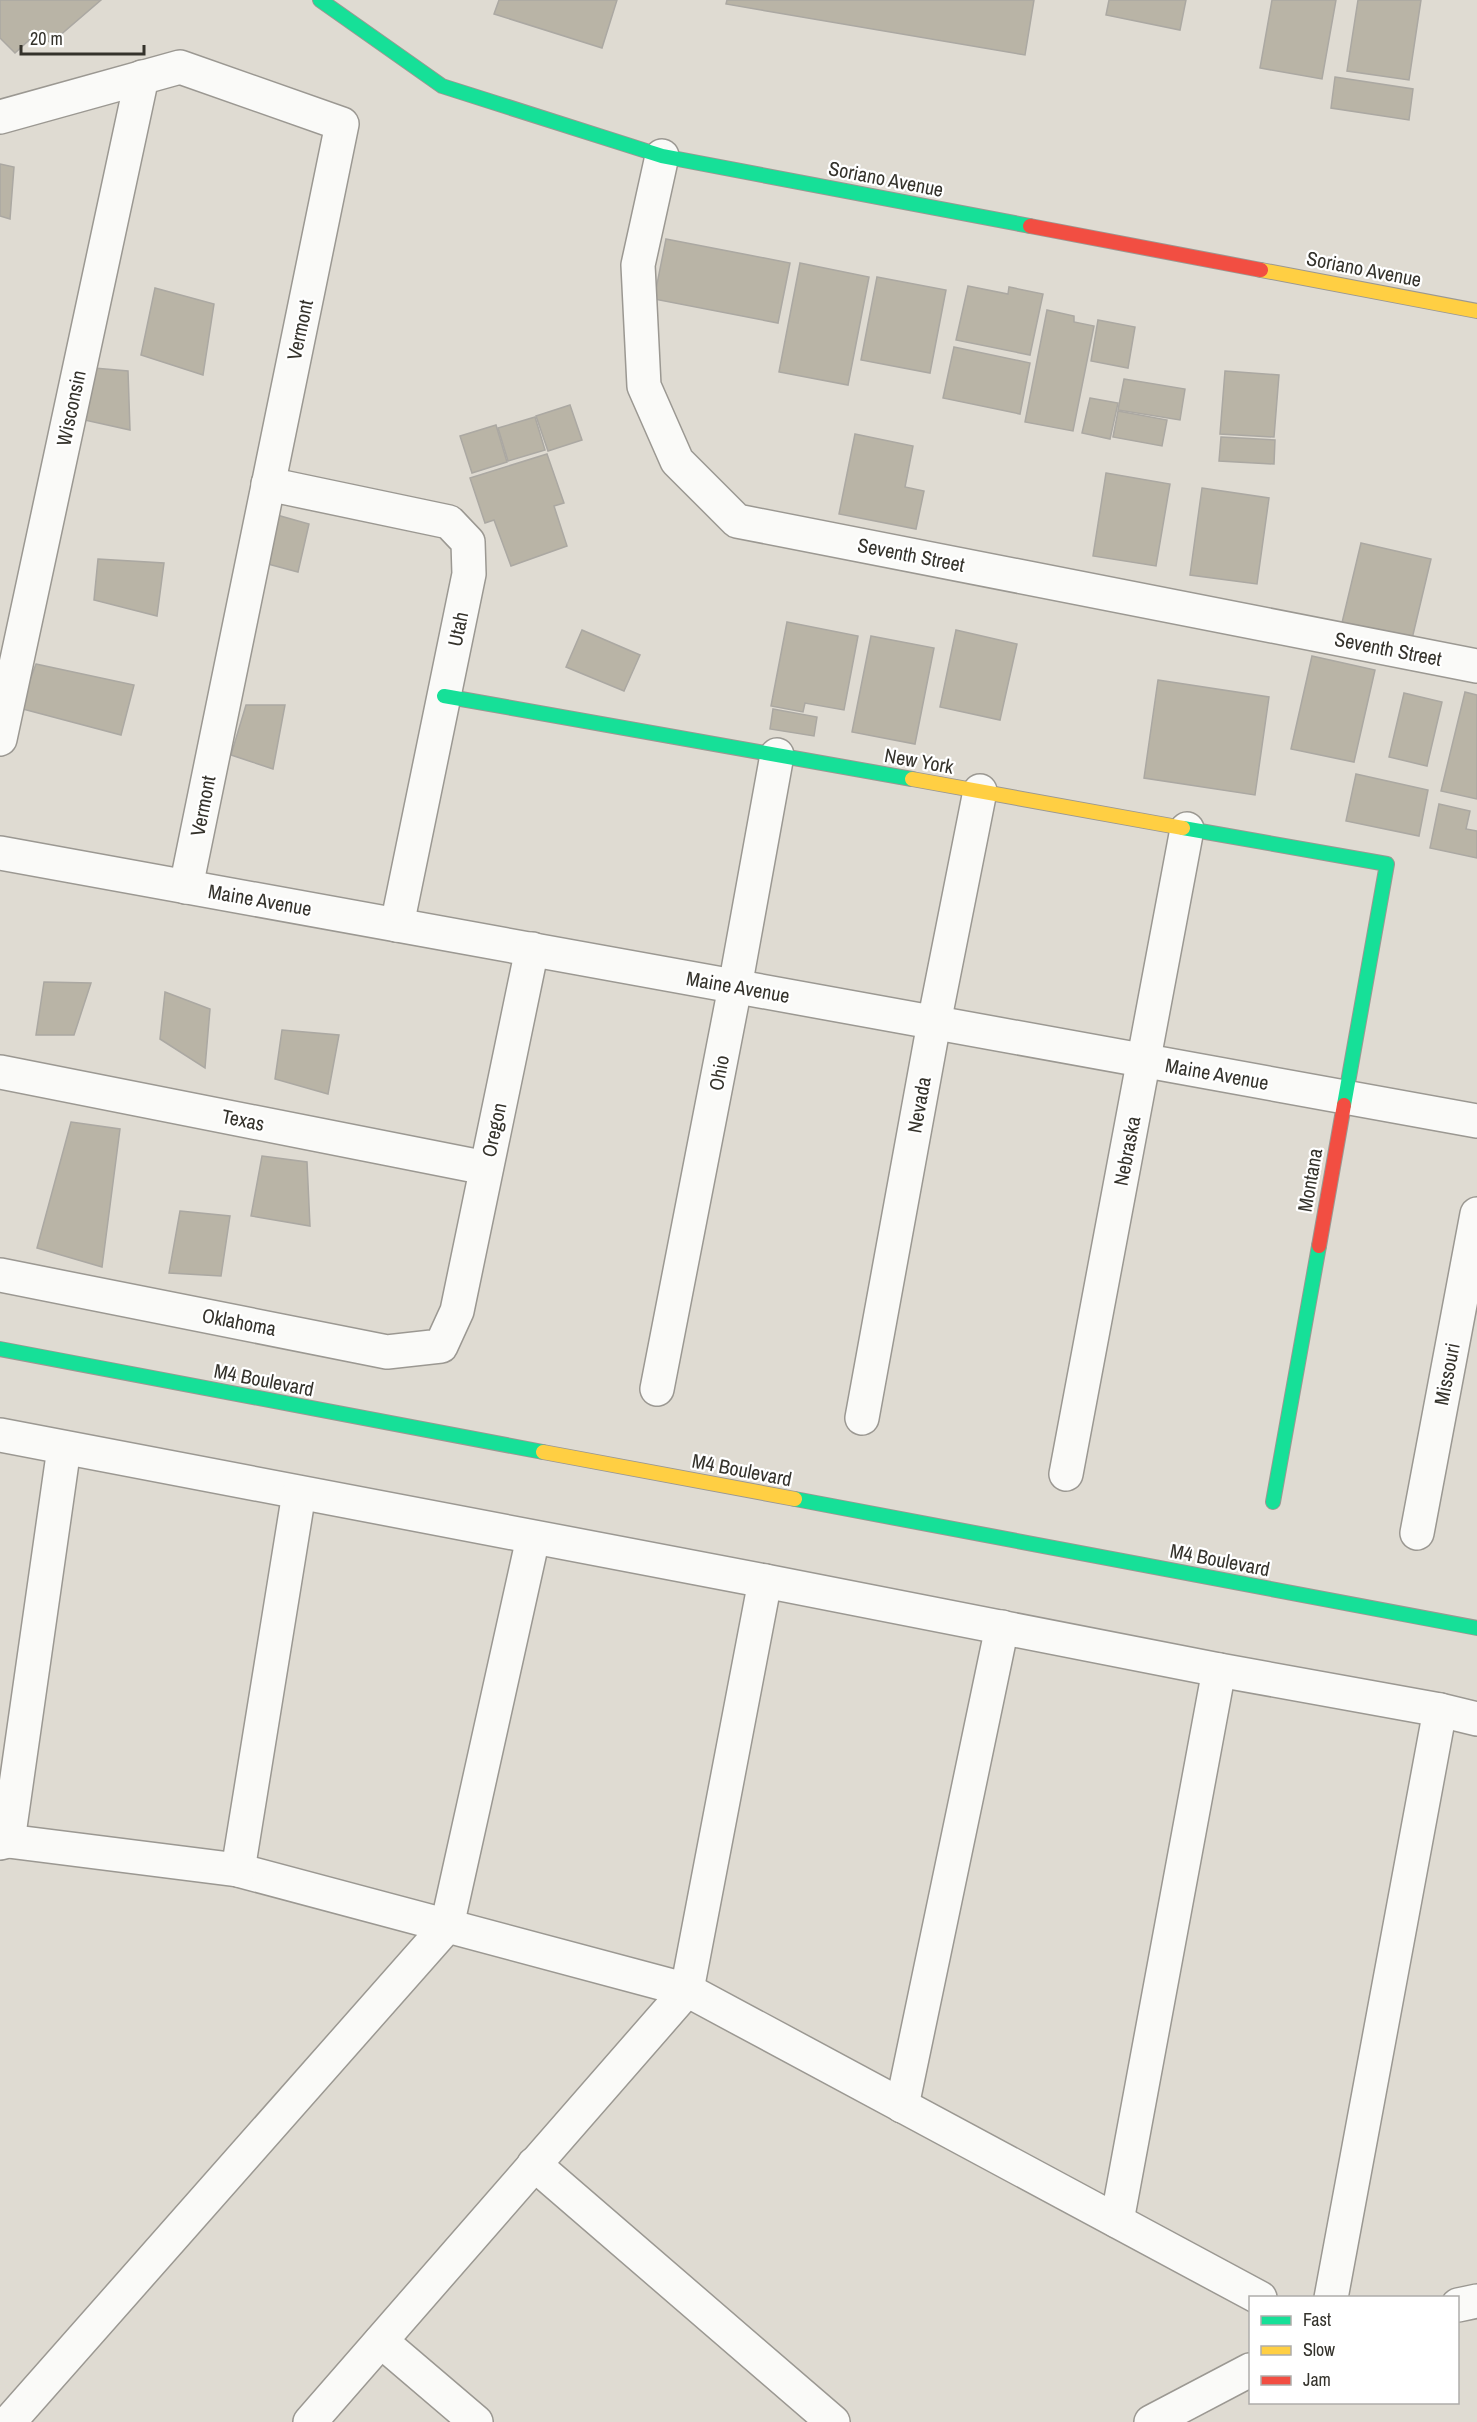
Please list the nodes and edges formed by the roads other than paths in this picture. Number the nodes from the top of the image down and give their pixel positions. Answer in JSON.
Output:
{"nodes":[{"id":1,"x":320,"y":0,"type":"edge"},
{"id":2,"x":142,"y":77,"type":"junction"},
{"id":3,"x":0,"y":117,"type":"edge"},
{"id":4,"x":662,"y":156,"type":"junction"},
{"id":5,"x":1477,"y":310,"type":"edge"},
{"id":6,"x":268,"y":484,"type":"junction"},
{"id":7,"x":1477,"y":666,"type":"edge"},
{"id":8,"x":444,"y":696,"type":"junction"},
{"id":9,"x":0,"y":739,"type":"edge"},
{"id":10,"x":777,"y":755,"type":"junction"},
{"id":11,"x":980,"y":791,"type":"junction"},
{"id":12,"x":1187,"y":829,"type":"junction"},
{"id":13,"x":0,"y":853,"type":"edge"},
{"id":14,"x":1387,"y":864,"type":"joint"},
{"id":15,"x":186,"y":887,"type":"junction"},
{"id":16,"x":396,"y":925,"type":"junction"},
{"id":17,"x":532,"y":949,"type":"junction"},
{"id":18,"x":735,"y":987,"type":"junction"},
{"id":19,"x":934,"y":1023,"type":"junction"},
{"id":20,"x":1144,"y":1061,"type":"junction"},
{"id":21,"x":0,"y":1072,"type":"edge"},
{"id":22,"x":1345,"y":1097,"type":"junction"},
{"id":23,"x":1477,"y":1121,"type":"edge"},
{"id":24,"x":486,"y":1168,"type":"junction"},
{"id":25,"x":1477,"y":1214,"type":"edge"},
{"id":26,"x":0,"y":1275,"type":"edge"},
{"id":27,"x":457,"y":1311,"type":"joint"},
{"id":28,"x":0,"y":1349,"type":"edge"},
{"id":29,"x":657,"y":1389,"type":"dead end"},
{"id":30,"x":862,"y":1418,"type":"dead end"},
{"id":31,"x":0,"y":1436,"type":"edge"},
{"id":32,"x":64,"y":1448,"type":"junction"},
{"id":33,"x":1066,"y":1473,"type":"dead end"},
{"id":34,"x":299,"y":1493,"type":"junction"},
{"id":35,"x":1273,"y":1502,"type":"dead end"},
{"id":36,"x":1417,"y":1533,"type":"dead end"},
{"id":37,"x":533,"y":1538,"type":"junction"},
{"id":38,"x":765,"y":1581,"type":"junction"},
{"id":39,"x":1002,"y":1627,"type":"junction"},
{"id":40,"x":1477,"y":1629,"type":"edge"},
{"id":41,"x":1219,"y":1670,"type":"junction"},
{"id":42,"x":1440,"y":1710,"type":"junction"},
{"id":43,"x":1477,"y":1719,"type":"edge"},
{"id":44,"x":4,"y":1842,"type":"edge"},
{"id":45,"x":238,"y":1870,"type":"junction"},
{"id":46,"x":447,"y":1926,"type":"junction"},
{"id":47,"x":687,"y":1990,"type":"junction"},
{"id":48,"x":902,"y":2106,"type":"junction"},
{"id":49,"x":534,"y":2164,"type":"junction"},
{"id":50,"x":1117,"y":2221,"type":"junction"},
{"id":51,"x":1256,"y":2296,"type":"edge"},
{"id":52,"x":1331,"y":2296,"type":"edge"},
{"id":53,"x":1477,"y":2301,"type":"edge"},
{"id":54,"x":1459,"y":2305,"type":"edge"},
{"id":55,"x":381,"y":2341,"type":"junction"},
{"id":56,"x":1249,"y":2371,"type":"edge"},
{"id":57,"x":9,"y":2422,"type":"edge"},
{"id":58,"x":310,"y":2422,"type":"edge"},
{"id":59,"x":476,"y":2422,"type":"edge"},
{"id":60,"x":833,"y":2422,"type":"edge"},
{"id":61,"x":1151,"y":2422,"type":"edge"}],
"edges":[{"from":1,"to":4,"type":"street","name":"Soriano Avenue"},
{"from":2,"to":3,"type":"street","name":"Vermont"},
{"from":2,"to":6,"type":"street","name":"Vermont"},
{"from":2,"to":9,"type":"street","name":"Wisconsin"},
{"from":4,"to":5,"type":"street","name":"Soriano Avenue"},
{"from":4,"to":7,"type":"street","name":"Seventh Street"},
{"from":6,"to":8,"type":"street","name":"Utah"},
{"from":6,"to":15,"type":"street","name":"Vermont"},
{"from":8,"to":10,"type":"street","name":"New York"},
{"from":8,"to":16,"type":"street","name":"Utah"},
{"from":10,"to":11,"type":"street","name":"New York"},
{"from":10,"to":18,"type":"street","name":"Ohio"},
{"from":11,"to":12,"type":"street","name":"New York"},
{"from":11,"to":19,"type":"street","name":"Nevada"},
{"from":12,"to":14,"type":"street","name":"New York"},
{"from":12,"to":20,"type":"street","name":"Nebraska"},
{"from":13,"to":15,"type":"street","name":"Maine Avenue"},
{"from":14,"to":22,"type":"street","name":"Montana"},
{"from":15,"to":16,"type":"street","name":"Maine Avenue"},
{"from":16,"to":17,"type":"street","name":"Maine Avenue"},
{"from":17,"to":18,"type":"street","name":"Maine Avenue"},
{"from":17,"to":24,"type":"street","name":"Oregon"},
{"from":18,"to":19,"type":"street","name":"Maine Avenue"},
{"from":18,"to":29,"type":"street","name":"Ohio"},
{"from":19,"to":20,"type":"street","name":"Maine Avenue"},
{"from":19,"to":30,"type":"street","name":"Nevada"},
{"from":20,"to":22,"type":"street","name":"Maine Avenue"},
{"from":20,"to":33,"type":"street","name":"Nebraska"},
{"from":21,"to":24,"type":"street","name":"Texas"},
{"from":22,"to":23,"type":"street","name":"Maine Avenue"},
{"from":22,"to":35,"type":"street","name":"Montana"},
{"from":24,"to":27,"type":"street","name":"Oregon"},
{"from":25,"to":36,"type":"street","name":"Missouri"},
{"from":26,"to":27,"type":"street","name":"Oklahoma"},
{"from":28,"to":40,"type":"street","name":"M4 Boulevard"},
{"from":31,"to":32,"type":"street"},
{"from":32,"to":34,"type":"street"},
{"from":32,"to":44,"type":"street"},
{"from":34,"to":37,"type":"street"},
{"from":34,"to":45,"type":"street"},
{"from":37,"to":38,"type":"street"},
{"from":37,"to":46,"type":"street"},
{"from":38,"to":39,"type":"street"},
{"from":38,"to":47,"type":"street"},
{"from":39,"to":41,"type":"street"},
{"from":39,"to":48,"type":"street"},
{"from":41,"to":42,"type":"street"},
{"from":41,"to":50,"type":"street"},
{"from":42,"to":43,"type":"street"},
{"from":42,"to":52,"type":"street"},
{"from":44,"to":45,"type":"street"},
{"from":45,"to":46,"type":"street"},
{"from":46,"to":47,"type":"street"},
{"from":46,"to":57,"type":"street"},
{"from":47,"to":48,"type":"street"},
{"from":47,"to":49,"type":"street"},
{"from":48,"to":50,"type":"street"},
{"from":49,"to":55,"type":"street"},
{"from":49,"to":60,"type":"street"},
{"from":50,"to":51,"type":"street"},
{"from":53,"to":54,"type":"street"},
{"from":55,"to":58,"type":"street"},
{"from":55,"to":59,"type":"street"},
{"from":56,"to":61,"type":"street"}]}
